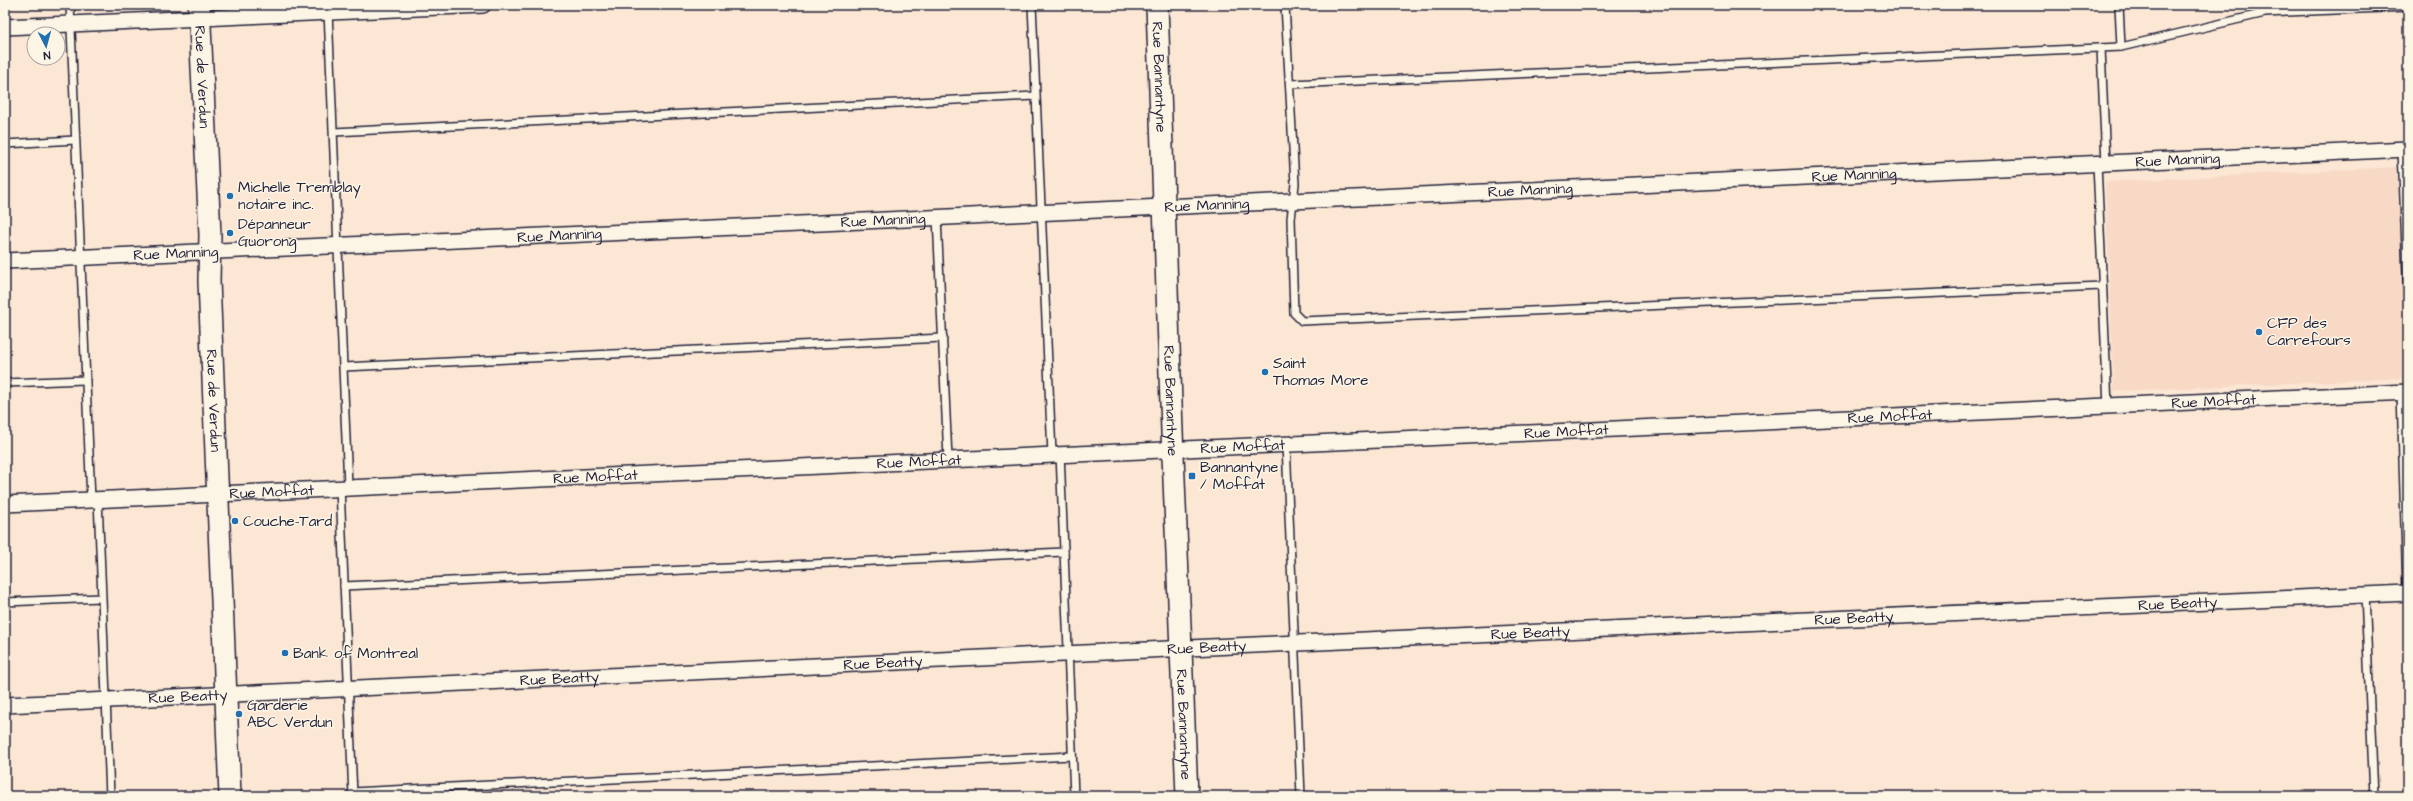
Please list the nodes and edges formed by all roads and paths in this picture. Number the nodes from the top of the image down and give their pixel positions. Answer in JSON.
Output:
{"nodes":[{"id":1,"x":70,"y":5,"type":"edge"},
{"id":2,"x":483,"y":5,"type":"edge"},
{"id":3,"x":1032,"y":5,"type":"edge"},
{"id":4,"x":1157,"y":5,"type":"edge"},
{"id":5,"x":1285,"y":5,"type":"edge"},
{"id":6,"x":2119,"y":5,"type":"edge"},
{"id":7,"x":2408,"y":7,"type":"edge"},
{"id":8,"x":328,"y":9,"type":"edge"},
{"id":9,"x":199,"y":12,"type":"edge"},
{"id":10,"x":71,"y":24,"type":"junction"},
{"id":11,"x":5,"y":27,"type":"edge"},
{"id":12,"x":2122,"y":47,"type":"junction"},
{"id":13,"x":2101,"y":48,"type":"junction"},
{"id":14,"x":1290,"y":84,"type":"junction"},
{"id":15,"x":1035,"y":96,"type":"junction"},
{"id":16,"x":334,"y":132,"type":"junction"},
{"id":17,"x":75,"y":140,"type":"junction"},
{"id":18,"x":5,"y":144,"type":"edge"},
{"id":19,"x":2405,"y":150,"type":"edge"},
{"id":20,"x":2102,"y":164,"type":"junction"},
{"id":21,"x":1293,"y":201,"type":"junction"},
{"id":22,"x":1164,"y":207,"type":"junction"},
{"id":23,"x":1041,"y":213,"type":"junction"},
{"id":24,"x":937,"y":217,"type":"junction"},
{"id":25,"x":337,"y":246,"type":"junction"},
{"id":26,"x":209,"y":251,"type":"junction"},
{"id":27,"x":80,"y":258,"type":"junction"},
{"id":28,"x":5,"y":261,"type":"edge"},
{"id":29,"x":2102,"y":286,"type":"junction"},
{"id":30,"x":2408,"y":299,"type":"edge"},
{"id":31,"x":943,"y":338,"type":"junction"},
{"id":32,"x":344,"y":367,"type":"junction"},
{"id":33,"x":85,"y":380,"type":"junction"},
{"id":34,"x":5,"y":383,"type":"edge"},
{"id":35,"x":2404,"y":392,"type":"edge"},
{"id":36,"x":2108,"y":406,"type":"junction"},
{"id":37,"x":1286,"y":444,"type":"junction"},
{"id":38,"x":1172,"y":448,"type":"junction"},
{"id":39,"x":1056,"y":453,"type":"junction"},
{"id":40,"x":948,"y":459,"type":"junction"},
{"id":41,"x":344,"y":487,"type":"junction"},
{"id":42,"x":218,"y":493,"type":"junction"},
{"id":43,"x":94,"y":500,"type":"junction"},
{"id":44,"x":5,"y":504,"type":"edge"},
{"id":45,"x":1064,"y":552,"type":"junction"},
{"id":46,"x":344,"y":586,"type":"junction"},
{"id":47,"x":2407,"y":593,"type":"edge"},
{"id":48,"x":2365,"y":595,"type":"junction"},
{"id":49,"x":101,"y":598,"type":"junction"},
{"id":50,"x":5,"y":602,"type":"edge"},
{"id":51,"x":1294,"y":644,"type":"junction"},
{"id":52,"x":1181,"y":649,"type":"junction"},
{"id":53,"x":1069,"y":655,"type":"junction"},
{"id":54,"x":348,"y":690,"type":"junction"},
{"id":55,"x":226,"y":696,"type":"junction"},
{"id":56,"x":105,"y":701,"type":"junction"},
{"id":57,"x":5,"y":706,"type":"edge"},
{"id":58,"x":1072,"y":756,"type":"junction"},
{"id":59,"x":352,"y":794,"type":"edge"},
{"id":60,"x":110,"y":796,"type":"edge"},
{"id":61,"x":230,"y":796,"type":"edge"},
{"id":62,"x":1074,"y":796,"type":"edge"},
{"id":63,"x":1187,"y":796,"type":"edge"},
{"id":64,"x":1301,"y":796,"type":"edge"},
{"id":65,"x":2374,"y":796,"type":"edge"}],
"edges":[{"from":1,"to":10,"type":"lane"},
{"from":2,"to":8,"type":"street"},
{"from":3,"to":15,"type":"lane"},
{"from":4,"to":22,"type":"street","name":"Rue Bannantyne"},
{"from":5,"to":14,"type":"lane"},
{"from":6,"to":12,"type":"lane"},
{"from":7,"to":12,"type":"lane"},
{"from":8,"to":9,"type":"street"},
{"from":8,"to":16,"type":"lane"},
{"from":9,"to":10,"type":"street"},
{"from":9,"to":26,"type":"street","name":"Rue de Verdun"},
{"from":10,"to":11,"type":"street"},
{"from":10,"to":17,"type":"lane"},
{"from":12,"to":13,"type":"lane"},
{"from":13,"to":14,"type":"lane"},
{"from":13,"to":20,"type":"lane"},
{"from":14,"to":21,"type":"lane"},
{"from":15,"to":16,"type":"lane"},
{"from":15,"to":23,"type":"lane"},
{"from":16,"to":25,"type":"lane"},
{"from":17,"to":18,"type":"lane"},
{"from":17,"to":27,"type":"lane"},
{"from":19,"to":20,"type":"street","name":"Rue Manning"},
{"from":19,"to":30,"type":"lane"},
{"from":20,"to":21,"type":"street","name":"Rue Manning"},
{"from":20,"to":29,"type":"lane"},
{"from":21,"to":22,"type":"street","name":"Rue Manning"},
{"from":21,"to":29,"type":"lane"},
{"from":22,"to":23,"type":"street","name":"Rue Manning"},
{"from":22,"to":38,"type":"street","name":"Rue Bannantyne"},
{"from":23,"to":24,"type":"street","name":"Rue Manning"},
{"from":23,"to":39,"type":"lane"},
{"from":24,"to":25,"type":"street","name":"Rue Manning"},
{"from":24,"to":31,"type":"lane"},
{"from":25,"to":26,"type":"street","name":"Rue Manning"},
{"from":25,"to":32,"type":"lane"},
{"from":26,"to":27,"type":"street","name":"Rue Manning"},
{"from":26,"to":42,"type":"street","name":"Rue de Verdun"},
{"from":27,"to":28,"type":"street","name":"Rue Manning"},
{"from":27,"to":33,"type":"lane"},
{"from":29,"to":36,"type":"lane"},
{"from":31,"to":32,"type":"lane"},
{"from":31,"to":40,"type":"lane"},
{"from":32,"to":41,"type":"lane"},
{"from":33,"to":34,"type":"lane"},
{"from":33,"to":43,"type":"lane"},
{"from":35,"to":36,"type":"street","name":"Rue Moffat"},
{"from":35,"to":47,"type":"lane"},
{"from":36,"to":37,"type":"street","name":"Rue Moffat"},
{"from":37,"to":38,"type":"street","name":"Rue Moffat"},
{"from":37,"to":51,"type":"lane"},
{"from":38,"to":39,"type":"street","name":"Rue Moffat"},
{"from":38,"to":52,"type":"street","name":"Rue Bannantyne"},
{"from":39,"to":40,"type":"street","name":"Rue Moffat"},
{"from":39,"to":45,"type":"lane"},
{"from":40,"to":41,"type":"street","name":"Rue Moffat"},
{"from":41,"to":42,"type":"street","name":"Rue Moffat"},
{"from":41,"to":46,"type":"lane"},
{"from":42,"to":43,"type":"street","name":"Rue Moffat"},
{"from":42,"to":55,"type":"street","name":"Rue de Verdun"},
{"from":43,"to":44,"type":"street","name":"Rue Moffat"},
{"from":43,"to":49,"type":"lane"},
{"from":45,"to":46,"type":"lane"},
{"from":45,"to":53,"type":"lane"},
{"from":46,"to":54,"type":"lane"},
{"from":47,"to":48,"type":"street","name":"Rue Beatty"},
{"from":48,"to":51,"type":"street","name":"Rue Beatty"},
{"from":48,"to":65,"type":"lane"},
{"from":49,"to":50,"type":"lane"},
{"from":49,"to":56,"type":"lane"},
{"from":51,"to":52,"type":"street","name":"Rue Beatty"},
{"from":51,"to":64,"type":"lane"},
{"from":52,"to":53,"type":"street","name":"Rue Beatty"},
{"from":52,"to":63,"type":"street","name":"Rue Bannantyne"},
{"from":53,"to":54,"type":"street","name":"Rue Beatty"},
{"from":53,"to":58,"type":"lane"},
{"from":54,"to":55,"type":"street","name":"Rue Beatty"},
{"from":54,"to":59,"type":"lane"},
{"from":55,"to":56,"type":"street","name":"Rue Beatty"},
{"from":55,"to":61,"type":"street","name":"Rue de Verdun"},
{"from":56,"to":57,"type":"street","name":"Rue Beatty"},
{"from":56,"to":60,"type":"lane"},
{"from":58,"to":59,"type":"lane"},
{"from":58,"to":62,"type":"lane"}]}
